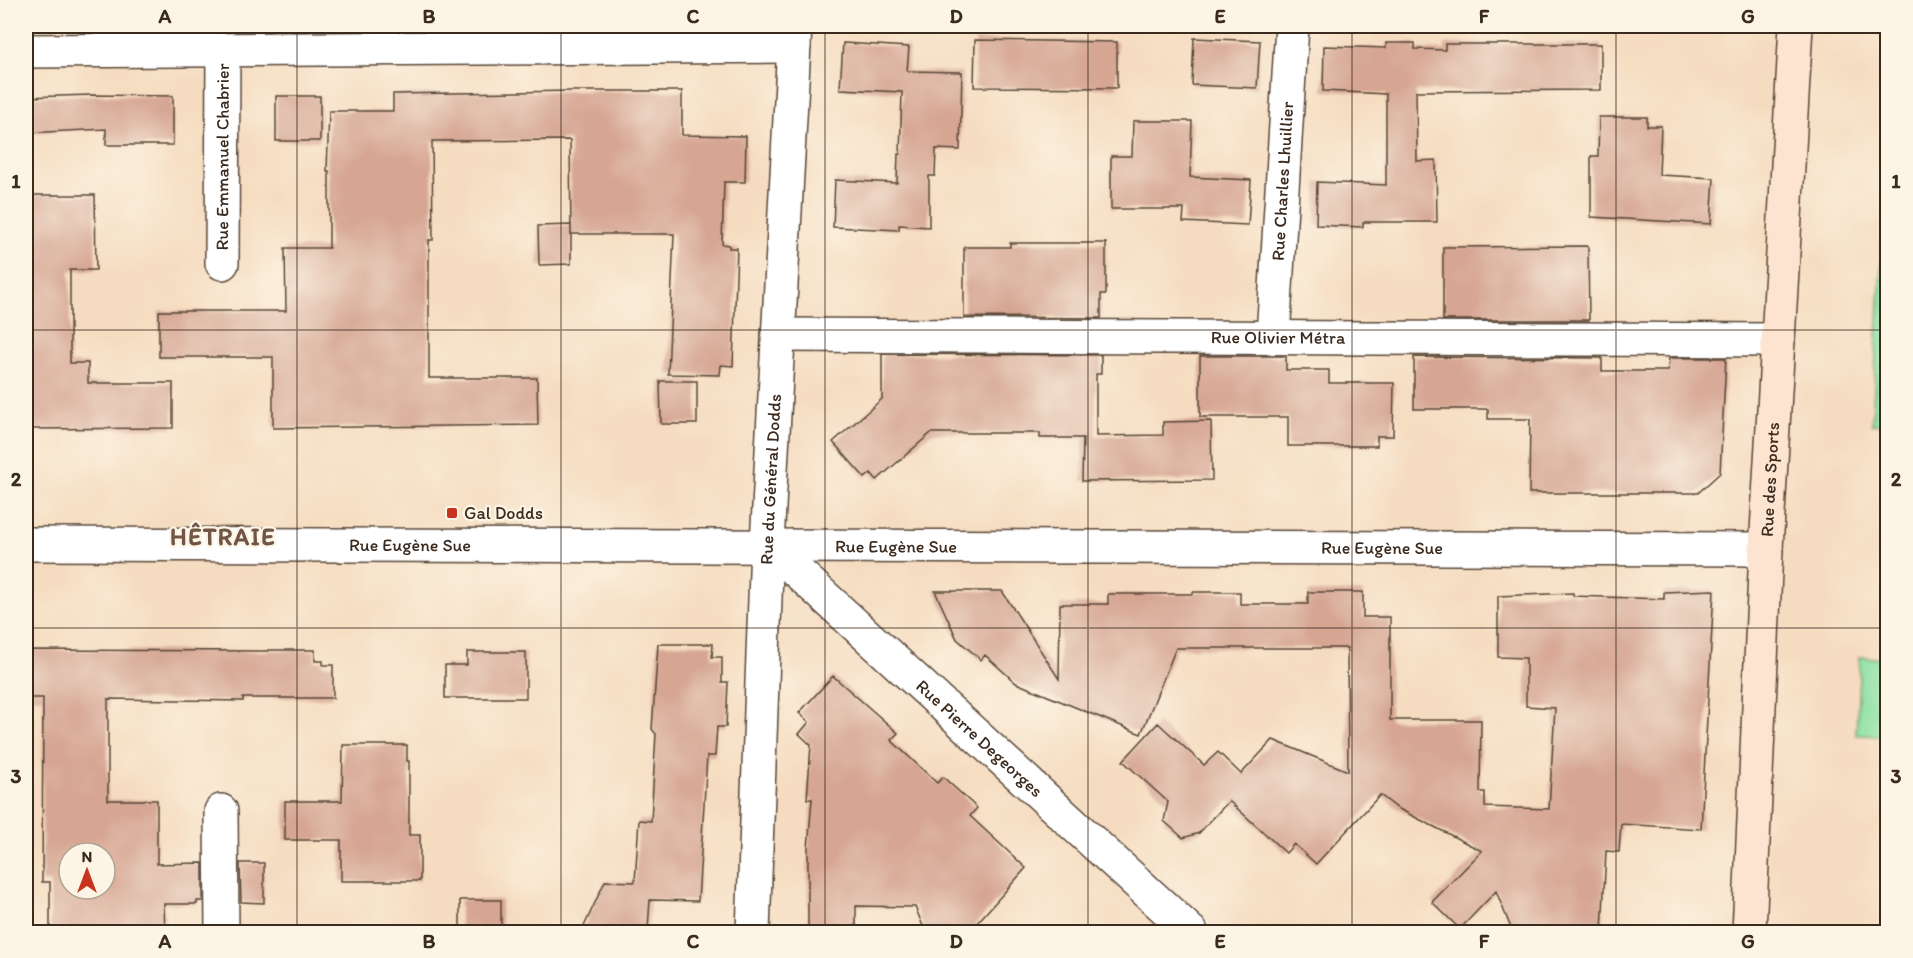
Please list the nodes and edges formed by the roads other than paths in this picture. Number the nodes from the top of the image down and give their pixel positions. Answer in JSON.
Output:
{"nodes":[{"id":1,"x":1292,"y":26,"type":"edge"},
{"id":2,"x":1796,"y":26,"type":"edge"},
{"id":3,"x":795,"y":36,"type":"edge"},
{"id":4,"x":223,"y":50,"type":"junction"},
{"id":5,"x":26,"y":51,"type":"edge"},
{"id":6,"x":222,"y":263,"type":"dead end"},
{"id":7,"x":778,"y":335,"type":"junction"},
{"id":8,"x":1273,"y":338,"type":"junction"},
{"id":9,"x":1778,"y":339,"type":"junction"},
{"id":10,"x":26,"y":544,"type":"edge"},
{"id":11,"x":767,"y":544,"type":"junction"},
{"id":12,"x":1766,"y":549,"type":"junction"},
{"id":13,"x":221,"y":811,"type":"dead end"},
{"id":14,"x":222,"y":933,"type":"edge"},
{"id":15,"x":753,"y":933,"type":"edge"},
{"id":16,"x":1191,"y":933,"type":"edge"},
{"id":17,"x":1749,"y":933,"type":"edge"}],
"edges":[{"from":1,"to":8,"type":"street","name":"Rue Charles Lhuillier"},
{"from":2,"to":9,"type":"street","name":"Rue des Sports"},
{"from":3,"to":4,"type":"street","name":"Rue Emmanuel Chabrier"},
{"from":3,"to":7,"type":"street","name":"Rue du Général Dodds"},
{"from":4,"to":5,"type":"street","name":"Rue Emmanuel Chabrier"},
{"from":4,"to":6,"type":"street","name":"Rue Emmanuel Chabrier"},
{"from":7,"to":8,"type":"street","name":"Rue Olivier Métra"},
{"from":7,"to":11,"type":"street","name":"Rue du Général Dodds"},
{"from":8,"to":9,"type":"street","name":"Rue Olivier Métra"},
{"from":9,"to":12,"type":"street","name":"Rue des Sports"},
{"from":10,"to":11,"type":"street","name":"Rue Eugène Sue"},
{"from":11,"to":12,"type":"street","name":"Rue Eugène Sue"},
{"from":11,"to":15,"type":"street","name":"Rue du Général Dodds"},
{"from":11,"to":16,"type":"street","name":"Rue Pierre Degeorges"},
{"from":12,"to":17,"type":"street","name":"Rue des Sports"},
{"from":13,"to":14,"type":"street"}]}
